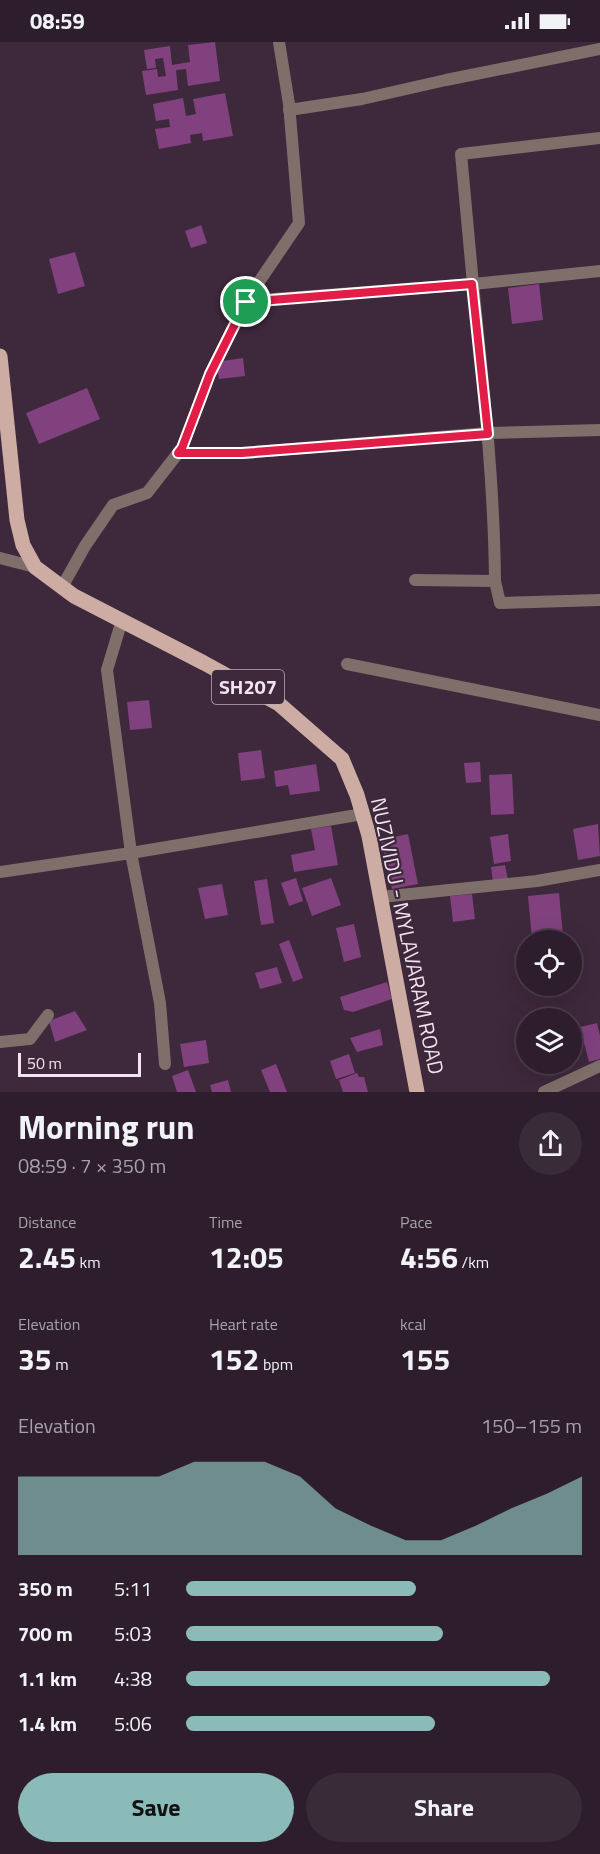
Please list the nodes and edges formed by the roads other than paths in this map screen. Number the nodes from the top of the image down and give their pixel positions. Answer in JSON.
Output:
{"nodes":[{"id":1,"x":279,"y":42,"type":"edge"},
{"id":2,"x":600,"y":49,"type":"edge"},
{"id":3,"x":289,"y":110,"type":"junction"},
{"id":4,"x":600,"y":138,"type":"edge"},
{"id":5,"x":600,"y":271,"type":"edge"},
{"id":6,"x":472,"y":284,"type":"junction"},
{"id":7,"x":246,"y":302,"type":"junction"},
{"id":8,"x":0,"y":356,"type":"edge"},
{"id":9,"x":600,"y":430,"type":"edge"},
{"id":10,"x":488,"y":434,"type":"junction"},
{"id":11,"x":178,"y":453,"type":"junction"},
{"id":12,"x":0,"y":558,"type":"edge"},
{"id":13,"x":35,"y":567,"type":"junction"},
{"id":14,"x":415,"y":580,"type":"dead end"},
{"id":15,"x":495,"y":581,"type":"junction"},
{"id":16,"x":62,"y":587,"type":"junction"},
{"id":17,"x":600,"y":600,"type":"edge"},
{"id":18,"x":122,"y":620,"type":"junction"},
{"id":19,"x":347,"y":664,"type":"dead end"},
{"id":20,"x":600,"y":715,"type":"edge"},
{"id":21,"x":363,"y":814,"type":"junction"},
{"id":22,"x":131,"y":853,"type":"junction"},
{"id":23,"x":600,"y":870,"type":"edge"},
{"id":24,"x":0,"y":872,"type":"edge"},
{"id":25,"x":381,"y":897,"type":"junction"},
{"id":26,"x":48,"y":1015,"type":"dead end"},
{"id":27,"x":0,"y":1042,"type":"edge"},
{"id":28,"x":165,"y":1064,"type":"dead end"},
{"id":29,"x":600,"y":1066,"type":"edge"},
{"id":30,"x":417,"y":1092,"type":"edge"},
{"id":31,"x":544,"y":1092,"type":"edge"}],
"edges":[{"from":1,"to":3,"type":"street"},
{"from":2,"to":3,"type":"street"},
{"from":3,"to":7,"type":"street"},
{"from":4,"to":6,"type":"street"},
{"from":5,"to":6,"type":"street"},
{"from":6,"to":7,"type":"street"},
{"from":6,"to":10,"type":"street"},
{"from":7,"to":11,"type":"street"},
{"from":8,"to":13,"type":"main road","name":"NUZIVIDU - MYLAVARAM ROAD","number":"SH207"},
{"from":9,"to":10,"type":"street"},
{"from":10,"to":11,"type":"street"},
{"from":10,"to":15,"type":"street"},
{"from":11,"to":16,"type":"street"},
{"from":12,"to":13,"type":"street"},
{"from":13,"to":16,"type":"main road","name":"NUZIVIDU - MYLAVARAM ROAD","number":"SH207"},
{"from":14,"to":15,"type":"street"},
{"from":15,"to":17,"type":"street"},
{"from":16,"to":18,"type":"main road","name":"NUZIVIDU - MYLAVARAM ROAD","number":"SH207"},
{"from":18,"to":21,"type":"main road","name":"NUZIVIDU - MYLAVARAM ROAD","number":"SH207"},
{"from":18,"to":22,"type":"street"},
{"from":19,"to":20,"type":"street"},
{"from":21,"to":22,"type":"street"},
{"from":21,"to":25,"type":"main road","name":"NUZIVIDU - MYLAVARAM ROAD","number":"SH207"},
{"from":22,"to":24,"type":"street"},
{"from":22,"to":28,"type":"street"},
{"from":23,"to":25,"type":"street"},
{"from":25,"to":30,"type":"main road","name":"NUZIVIDU - MYLAVARAM ROAD","number":"SH207"},
{"from":26,"to":27,"type":"street"},
{"from":29,"to":31,"type":"street"}]}
